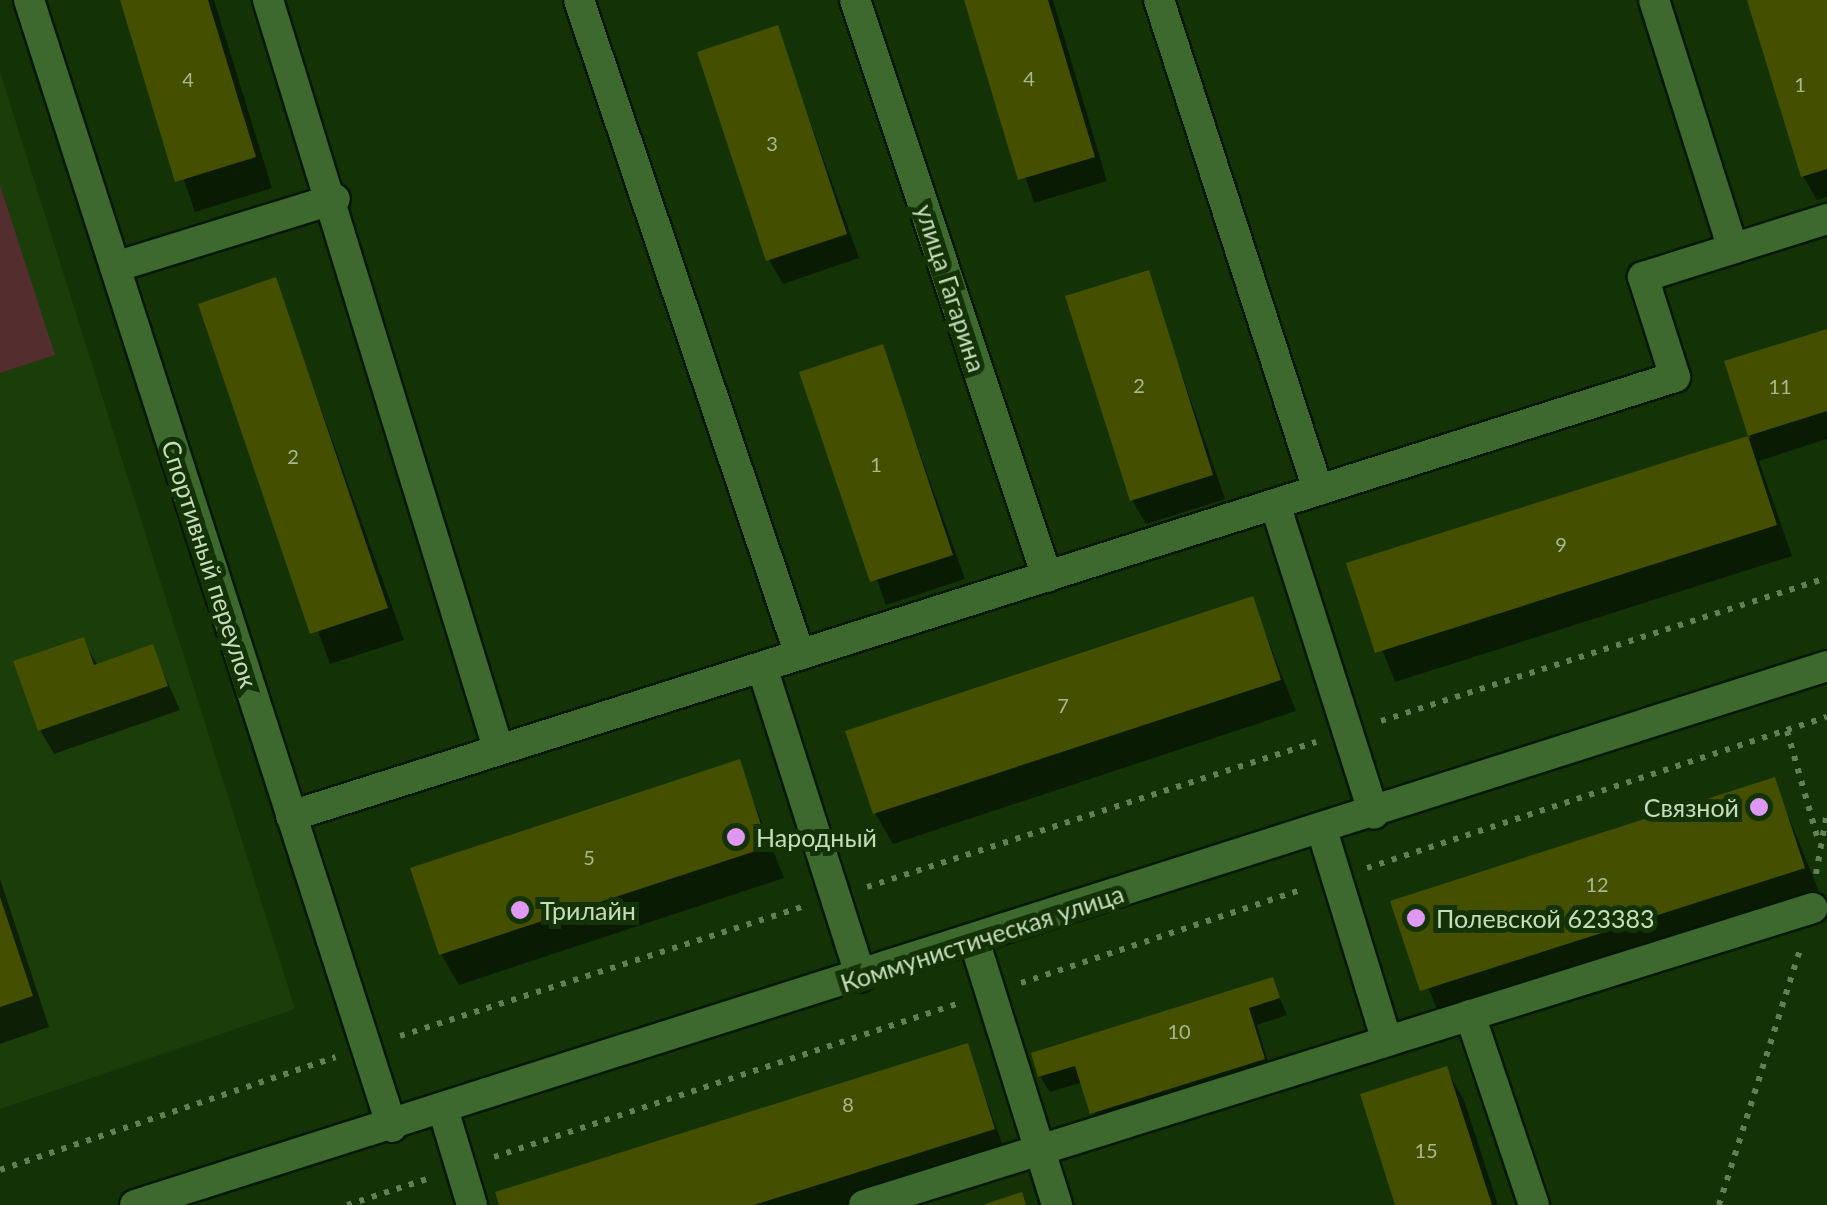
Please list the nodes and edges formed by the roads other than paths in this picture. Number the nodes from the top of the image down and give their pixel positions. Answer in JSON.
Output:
{"nodes":[{"id":1,"x":28,"y":0,"type":"edge"},
{"id":2,"x":268,"y":0,"type":"edge"},
{"id":3,"x":579,"y":0,"type":"edge"},
{"id":4,"x":854,"y":0,"type":"edge"},
{"id":5,"x":1159,"y":0,"type":"edge"},
{"id":6,"x":1654,"y":0,"type":"edge"},
{"id":7,"x":335,"y":200,"type":"junction"},
{"id":8,"x":1827,"y":219,"type":"edge"},
{"id":9,"x":1733,"y":248,"type":"junction"},
{"id":10,"x":114,"y":267,"type":"junction"},
{"id":11,"x":1318,"y":490,"type":"junction"},
{"id":12,"x":1275,"y":504,"type":"junction"},
{"id":13,"x":1048,"y":577,"type":"junction"},
{"id":14,"x":800,"y":656,"type":"junction"},
{"id":15,"x":1827,"y":666,"type":"edge"},
{"id":16,"x":762,"y":667,"type":"junction"},
{"id":17,"x":498,"y":748,"type":"junction"},
{"id":18,"x":1374,"y":814,"type":"junction"},
{"id":19,"x":292,"y":816,"type":"junction"},
{"id":20,"x":1322,"y":830,"type":"junction"},
{"id":21,"x":1813,"y":908,"type":"road end"},
{"id":22,"x":974,"y":940,"type":"junction"},
{"id":23,"x":861,"y":977,"type":"junction"},
{"id":24,"x":1470,"y":1014,"type":"junction"},
{"id":25,"x":1387,"y":1041,"type":"junction"},
{"id":26,"x":444,"y":1110,"type":"junction"},
{"id":27,"x":392,"y":1127,"type":"junction"},
{"id":28,"x":1039,"y":1150,"type":"junction"},
{"id":29,"x":136,"y":1205,"type":"edge"},
{"id":30,"x":472,"y":1205,"type":"edge"},
{"id":31,"x":864,"y":1205,"type":"edge"},
{"id":32,"x":1057,"y":1205,"type":"edge"},
{"id":33,"x":1534,"y":1205,"type":"edge"}],
"edges":[{"from":1,"to":10,"type":"street","name":"Спортивный переулок"},
{"from":2,"to":7,"type":"street"},
{"from":3,"to":14,"type":"street"},
{"from":4,"to":13,"type":"street","name":"улица Гагарина"},
{"from":5,"to":11,"type":"street"},
{"from":6,"to":9,"type":"street"},
{"from":7,"to":10,"type":"street"},
{"from":7,"to":17,"type":"street"},
{"from":8,"to":9,"type":"street"},
{"from":9,"to":11,"type":"street"},
{"from":10,"to":19,"type":"street","name":"Спортивный переулок"},
{"from":11,"to":12,"type":"street"},
{"from":12,"to":13,"type":"street"},
{"from":12,"to":18,"type":"street"},
{"from":13,"to":14,"type":"street"},
{"from":14,"to":16,"type":"street"},
{"from":15,"to":18,"type":"street","name":"Коммунистическая улица"},
{"from":16,"to":17,"type":"street"},
{"from":16,"to":23,"type":"street"},
{"from":17,"to":19,"type":"street"},
{"from":18,"to":20,"type":"street","name":"Коммунистическая улица"},
{"from":19,"to":27,"type":"street","name":"Спортивный переулок"},
{"from":20,"to":22,"type":"street","name":"Коммунистическая улица"},
{"from":20,"to":25,"type":"street"},
{"from":21,"to":24,"type":"street"},
{"from":22,"to":23,"type":"street","name":"Коммунистическая улица"},
{"from":22,"to":28,"type":"street"},
{"from":23,"to":26,"type":"street","name":"Коммунистическая улица"},
{"from":24,"to":25,"type":"street"},
{"from":24,"to":33,"type":"street"},
{"from":25,"to":28,"type":"street"},
{"from":26,"to":27,"type":"street","name":"Коммунистическая улица"},
{"from":26,"to":30,"type":"street"},
{"from":27,"to":29,"type":"street","name":"Коммунистическая улица"},
{"from":28,"to":31,"type":"street"},
{"from":28,"to":32,"type":"street"}]}
